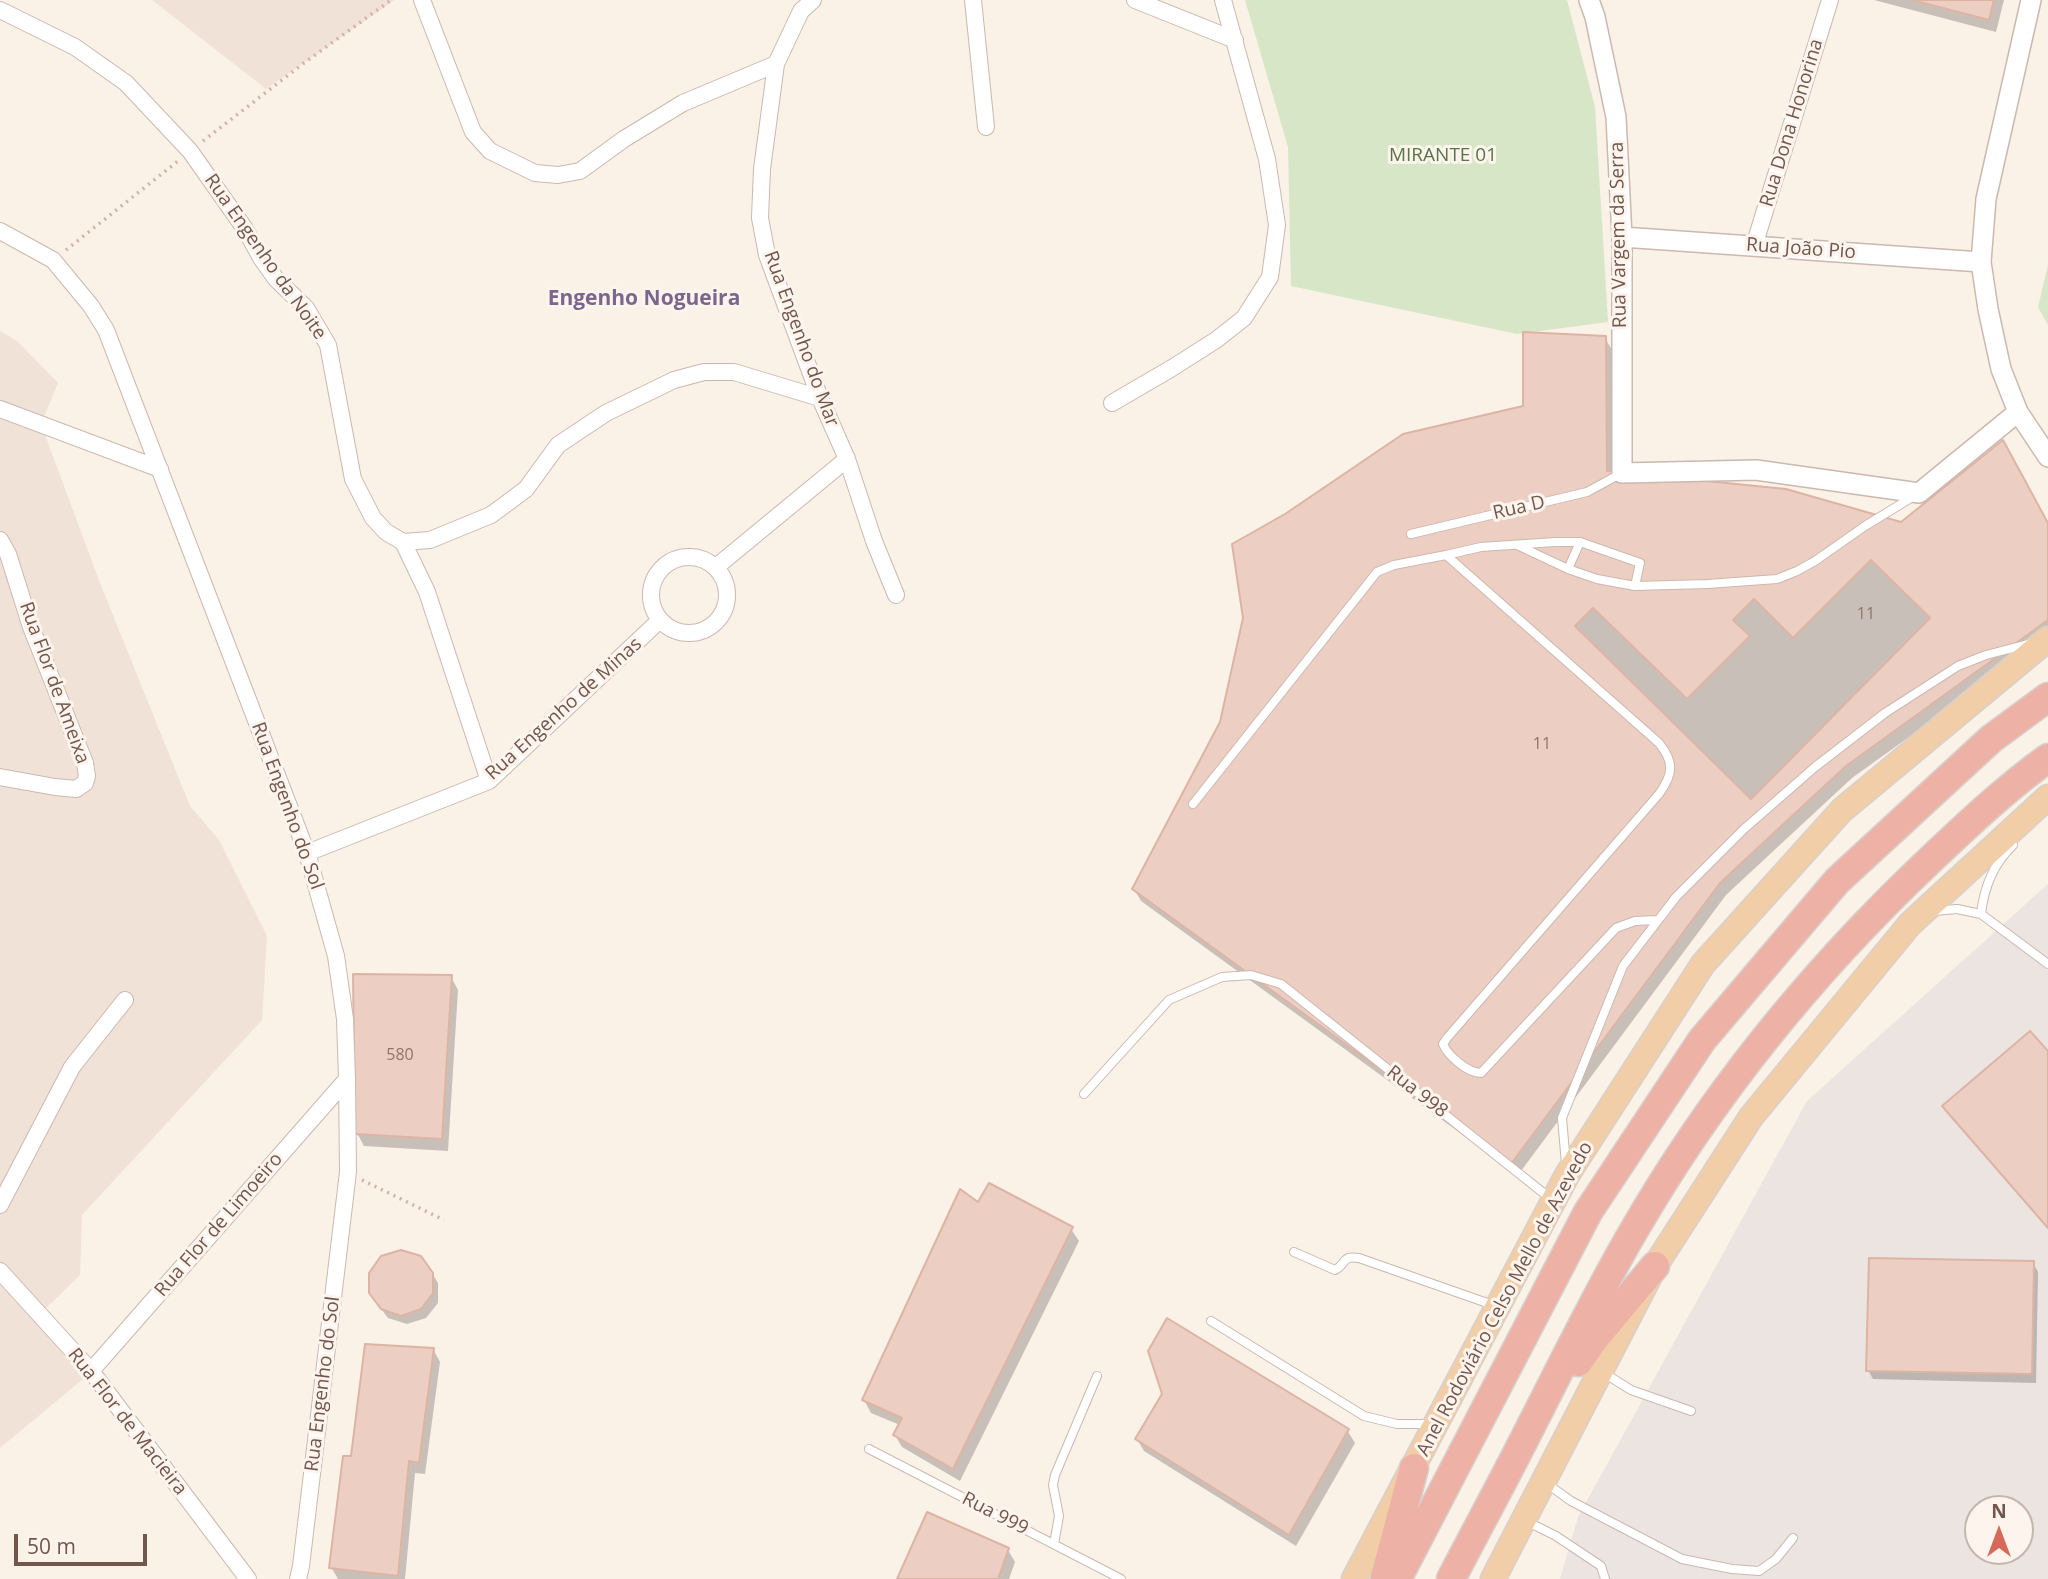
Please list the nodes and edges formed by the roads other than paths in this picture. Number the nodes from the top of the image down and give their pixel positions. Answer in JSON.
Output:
{"nodes":[{"id":1,"x":422,"y":0,"type":"edge"},
{"id":2,"x":973,"y":0,"type":"edge"},
{"id":3,"x":1135,"y":0,"type":"edge"},
{"id":4,"x":1223,"y":0,"type":"edge"},
{"id":5,"x":1589,"y":0,"type":"edge"},
{"id":6,"x":1830,"y":0,"type":"edge"},
{"id":7,"x":2031,"y":0,"type":"edge"},
{"id":8,"x":805,"y":4,"type":"edge"},
{"id":9,"x":0,"y":10,"type":"edge"},
{"id":10,"x":1236,"y":40,"type":"junction"},
{"id":11,"x":776,"y":64,"type":"junction"},
{"id":12,"x":986,"y":127,"type":"dead end"},
{"id":13,"x":0,"y":231,"type":"edge"},
{"id":14,"x":1622,"y":237,"type":"junction"},
{"id":15,"x":1754,"y":246,"type":"junction"},
{"id":16,"x":1981,"y":262,"type":"junction"},
{"id":17,"x":820,"y":398,"type":"junction"},
{"id":18,"x":1112,"y":403,"type":"dead end"},
{"id":19,"x":0,"y":409,"type":"edge"},
{"id":20,"x":2018,"y":412,"type":"junction"},
{"id":21,"x":2048,"y":457,"type":"edge"},
{"id":22,"x":847,"y":459,"type":"junction"},
{"id":23,"x":160,"y":469,"type":"junction"},
{"id":24,"x":1622,"y":473,"type":"junction"},
{"id":25,"x":1919,"y":493,"type":"junction"},
{"id":26,"x":1411,"y":534,"type":"dead end"},
{"id":27,"x":0,"y":540,"type":"edge"},
{"id":28,"x":403,"y":542,"type":"junction"},
{"id":29,"x":1580,"y":542,"type":"junction"},
{"id":30,"x":1516,"y":545,"type":"junction"},
{"id":31,"x":1446,"y":555,"type":"junction"},
{"id":32,"x":716,"y":567,"type":"junction"},
{"id":33,"x":1568,"y":569,"type":"junction"},
{"id":34,"x":1635,"y":586,"type":"junction"},
{"id":35,"x":896,"y":595,"type":"dead end"},
{"id":36,"x":660,"y":621,"type":"junction"},
{"id":37,"x":2048,"y":639,"type":"edge"},
{"id":38,"x":2048,"y":697,"type":"edge"},
{"id":39,"x":2048,"y":758,"type":"edge"},
{"id":40,"x":0,"y":777,"type":"edge"},
{"id":41,"x":489,"y":781,"type":"junction"},
{"id":42,"x":2048,"y":797,"type":"edge"},
{"id":43,"x":1193,"y":804,"type":"dead end"},
{"id":44,"x":2016,"y":842,"type":"dead end"},
{"id":45,"x":307,"y":853,"type":"junction"},
{"id":46,"x":1980,"y":914,"type":"junction"},
{"id":47,"x":1658,"y":920,"type":"junction"},
{"id":48,"x":1910,"y":924,"type":"junction"},
{"id":49,"x":2048,"y":964,"type":"edge"},
{"id":50,"x":125,"y":1000,"type":"dead end"},
{"id":51,"x":347,"y":1079,"type":"junction"},
{"id":52,"x":1084,"y":1094,"type":"dead end"},
{"id":53,"x":1567,"y":1175,"type":"junction"},
{"id":54,"x":1553,"y":1201,"type":"junction"},
{"id":55,"x":0,"y":1205,"type":"edge"},
{"id":56,"x":1294,"y":1252,"type":"dead end"},
{"id":57,"x":1655,"y":1266,"type":"junction"},
{"id":58,"x":0,"y":1271,"type":"edge"},
{"id":59,"x":1498,"y":1307,"type":"junction"},
{"id":60,"x":1211,"y":1321,"type":"dead end"},
{"id":61,"x":91,"y":1371,"type":"junction"},
{"id":62,"x":1602,"y":1372,"type":"junction"},
{"id":63,"x":1097,"y":1376,"type":"dead end"},
{"id":64,"x":1690,"y":1411,"type":"dead end"},
{"id":65,"x":1437,"y":1424,"type":"junction"},
{"id":66,"x":1531,"y":1426,"type":"junction"},
{"id":67,"x":869,"y":1449,"type":"dead end"},
{"id":68,"x":1414,"y":1468,"type":"junction"},
{"id":69,"x":1543,"y":1481,"type":"junction"},
{"id":70,"x":1523,"y":1520,"type":"junction"},
{"id":71,"x":1793,"y":1538,"type":"dead end"},
{"id":72,"x":1054,"y":1544,"type":"junction"},
{"id":73,"x":248,"y":1579,"type":"edge"},
{"id":74,"x":298,"y":1579,"type":"edge"},
{"id":75,"x":1121,"y":1579,"type":"edge"},
{"id":76,"x":1354,"y":1579,"type":"edge"},
{"id":77,"x":1385,"y":1579,"type":"edge"},
{"id":78,"x":1397,"y":1579,"type":"edge"},
{"id":79,"x":1451,"y":1579,"type":"edge"},
{"id":80,"x":1493,"y":1579,"type":"edge"},
{"id":81,"x":1605,"y":1579,"type":"edge"}],
"edges":[{"from":1,"to":11,"type":"street"},
{"from":2,"to":12,"type":"street"},
{"from":3,"to":10,"type":"street"},
{"from":4,"to":10,"type":"street"},
{"from":5,"to":14,"type":"street","name":"Rua Vargem da Serra"},
{"from":6,"to":15,"type":"street","name":"Rua Dona Honorina"},
{"from":7,"to":16,"type":"street"},
{"from":8,"to":11,"type":"street","name":"Rua Engenho do Mar"},
{"from":9,"to":28,"type":"street","name":"Rua Engenho da Noite"},
{"from":10,"to":18,"type":"street"},
{"from":11,"to":17,"type":"street","name":"Rua Engenho do Mar"},
{"from":13,"to":23,"type":"street","name":"Rua Engenho do Sol"},
{"from":14,"to":15,"type":"street","name":"Rua João Pio"},
{"from":14,"to":24,"type":"street","name":"Rua Vargem da Serra"},
{"from":15,"to":16,"type":"street","name":"Rua João Pio"},
{"from":16,"to":20,"type":"street"},
{"from":17,"to":22,"type":"street","name":"Rua Engenho do Mar"},
{"from":17,"to":28,"type":"street"},
{"from":19,"to":23,"type":"street"},
{"from":20,"to":21,"type":"street"},
{"from":20,"to":25,"type":"street"},
{"from":22,"to":32,"type":"street"},
{"from":22,"to":35,"type":"street","name":"Rua Engenho do Mar"},
{"from":23,"to":45,"type":"street","name":"Rua Engenho do Sol"},
{"from":24,"to":25,"type":"street"},
{"from":24,"to":26,"type":"lane","name":"Rua D"},
{"from":25,"to":34,"type":"lane"},
{"from":27,"to":40,"type":"street","name":"Rua Flor de Ameixa"},
{"from":28,"to":41,"type":"street"},
{"from":29,"to":30,"type":"lane"},
{"from":29,"to":33,"type":"lane"},
{"from":29,"to":34,"type":"lane"},
{"from":30,"to":31,"type":"lane"},
{"from":30,"to":33,"type":"lane"},
{"from":31,"to":43,"type":"lane"},
{"from":31,"to":47,"type":"lane"},
{"from":32,"to":36,"type":"street"},
{"from":32,"to":36,"type":"street"},
{"from":33,"to":34,"type":"lane"},
{"from":36,"to":41,"type":"street","name":"Rua Engenho de Minas"},
{"from":37,"to":47,"type":"lane"},
{"from":37,"to":53,"type":"main road","name":"Anel Rodoviário Celso Mello de Azevedo"},
{"from":38,"to":78,"type":"highway","name":"Anel Rodoviário Celso Mello de Azevedo"},
{"from":39,"to":66,"type":"highway"},
{"from":41,"to":45,"type":"street","name":"Rua Engenho de Minas"},
{"from":42,"to":48,"type":"main road"},
{"from":44,"to":46,"type":"lane"},
{"from":45,"to":51,"type":"street","name":"Rua Engenho do Sol"},
{"from":46,"to":48,"type":"lane"},
{"from":46,"to":49,"type":"lane"},
{"from":47,"to":53,"type":"lane"},
{"from":48,"to":57,"type":"main road"},
{"from":50,"to":55,"type":"street"},
{"from":51,"to":61,"type":"street","name":"Rua Flor de Limoeiro"},
{"from":51,"to":74,"type":"street","name":"Rua Engenho do Sol"},
{"from":52,"to":54,"type":"lane","name":"Rua 998"},
{"from":53,"to":54,"type":"main road","name":"Anel Rodoviário Celso Mello de Azevedo"},
{"from":54,"to":59,"type":"main road","name":"Anel Rodoviário Celso Mello de Azevedo"},
{"from":56,"to":59,"type":"lane"},
{"from":57,"to":62,"type":"main road"},
{"from":57,"to":66,"type":"highway"},
{"from":58,"to":61,"type":"street","name":"Rua Flor de Macieira"},
{"from":59,"to":65,"type":"main road","name":"Anel Rodoviário Celso Mello de Azevedo"},
{"from":60,"to":65,"type":"lane"},
{"from":61,"to":73,"type":"street","name":"Rua Flor de Macieira"},
{"from":62,"to":64,"type":"lane"},
{"from":62,"to":69,"type":"main road"},
{"from":63,"to":72,"type":"lane"},
{"from":65,"to":68,"type":"main road","name":"Anel Rodoviário Celso Mello de Azevedo"},
{"from":66,"to":79,"type":"highway"},
{"from":67,"to":72,"type":"lane","name":"Rua 999"},
{"from":68,"to":76,"type":"main road","name":"Anel Rodoviário Celso Mello de Azevedo"},
{"from":68,"to":77,"type":"highway"},
{"from":69,"to":70,"type":"main road"},
{"from":69,"to":71,"type":"lane"},
{"from":70,"to":80,"type":"main road"},
{"from":70,"to":81,"type":"lane"},
{"from":72,"to":75,"type":"lane","name":"Rua 999"}]}
